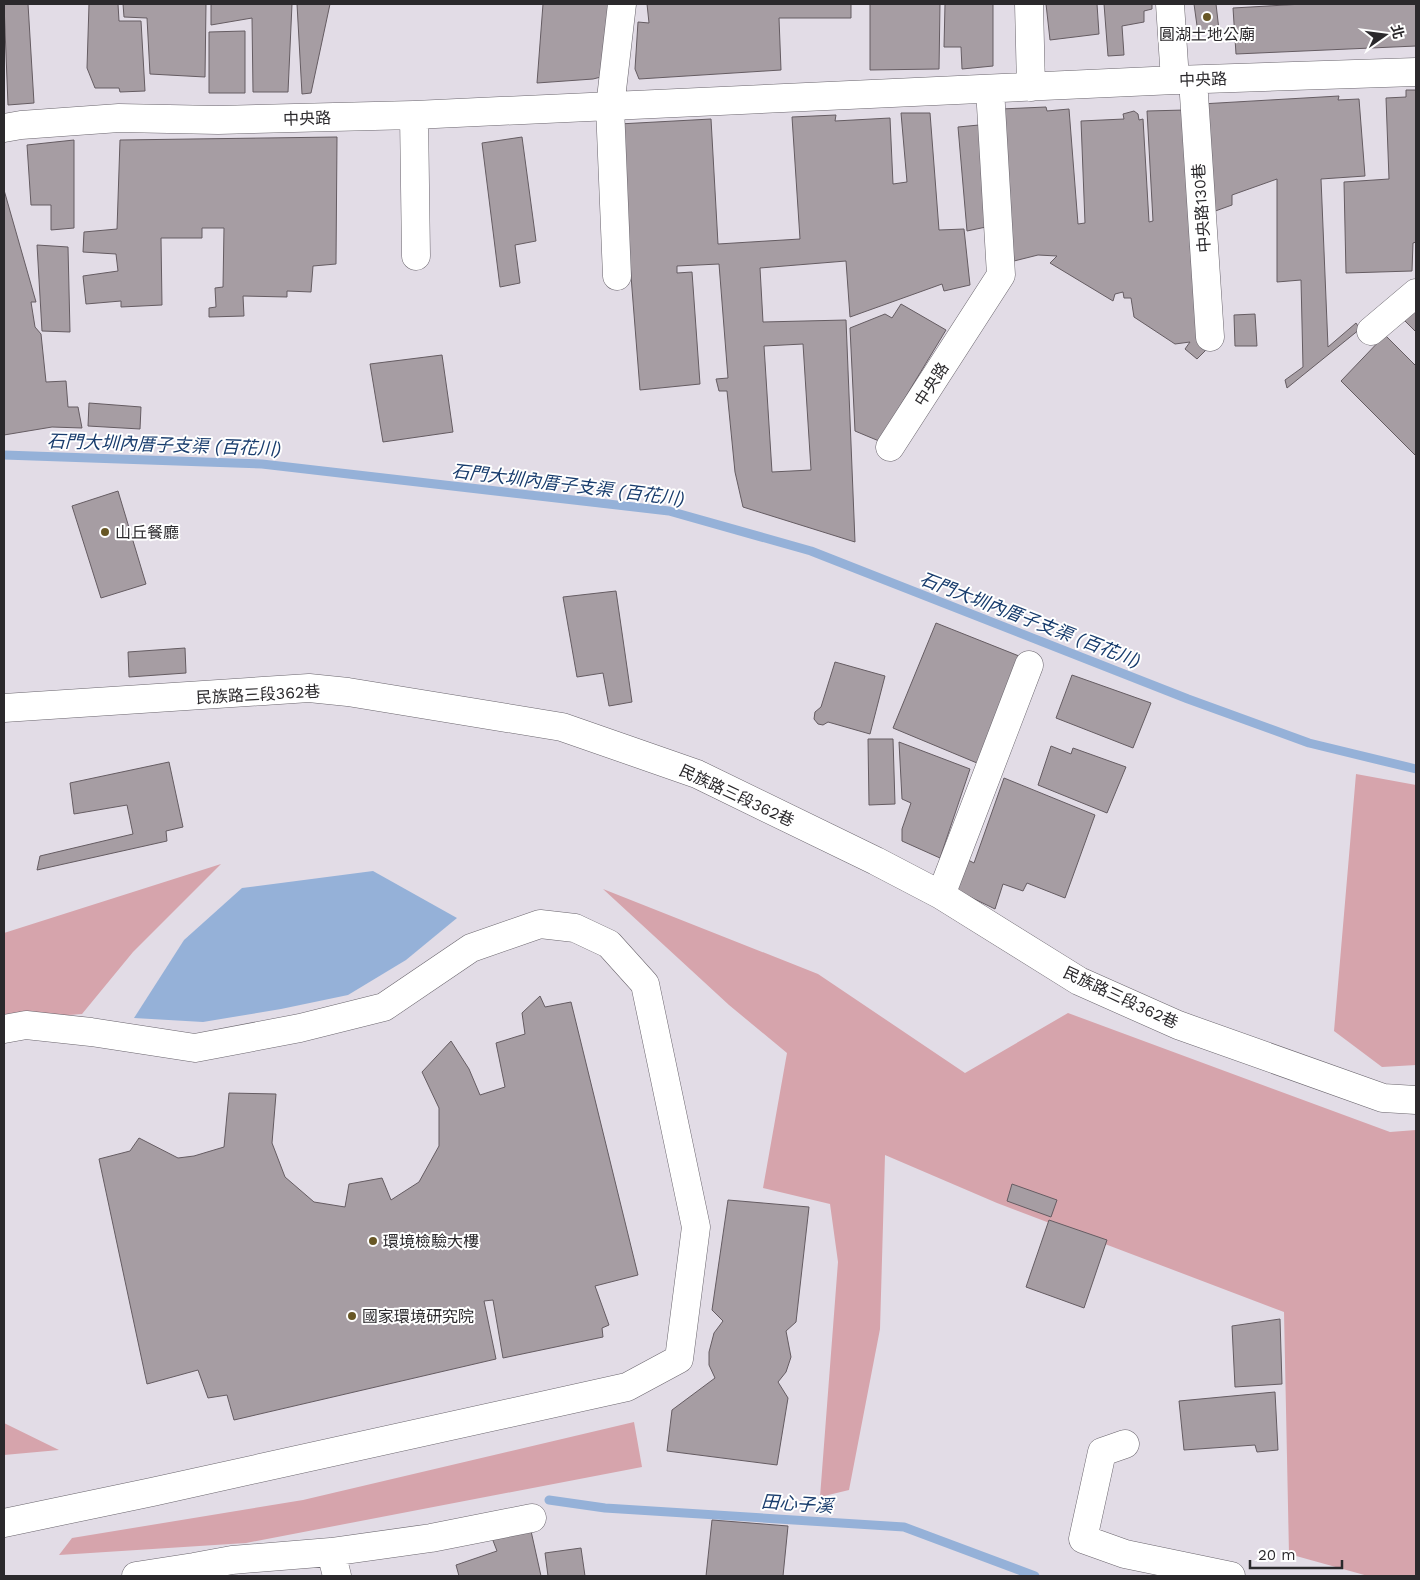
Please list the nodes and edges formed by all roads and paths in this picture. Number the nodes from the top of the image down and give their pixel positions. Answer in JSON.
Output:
{"nodes":[{"id":1,"x":622,"y":4,"type":"edge"},
{"id":2,"x":1029,"y":4,"type":"edge"},
{"id":3,"x":1170,"y":4,"type":"edge"},
{"id":4,"x":1416,"y":72,"type":"edge"},
{"id":5,"x":1184,"y":80,"type":"junction"},
{"id":6,"x":1031,"y":87,"type":"junction"},
{"id":7,"x":990,"y":89,"type":"junction"},
{"id":8,"x":610,"y":107,"type":"junction"},
{"id":9,"x":414,"y":115,"type":"junction"},
{"id":10,"x":4,"y":128,"type":"edge"},
{"id":11,"x":416,"y":256,"type":"dead end"},
{"id":12,"x":617,"y":276,"type":"dead end"},
{"id":13,"x":1416,"y":293,"type":"edge"},
{"id":14,"x":1371,"y":331,"type":"dead end"},
{"id":15,"x":1210,"y":337,"type":"dead end"},
{"id":16,"x":890,"y":447,"type":"dead end"},
{"id":17,"x":1029,"y":665,"type":"dead end"},
{"id":18,"x":4,"y":708,"type":"edge"},
{"id":19,"x":941,"y":895,"type":"junction"},
{"id":20,"x":4,"y":1029,"type":"edge"},
{"id":21,"x":1416,"y":1100,"type":"edge"},
{"id":22,"x":1125,"y":1444,"type":"dead end"},
{"id":23,"x":532,"y":1518,"type":"dead end"},
{"id":24,"x":4,"y":1523,"type":"edge"},
{"id":25,"x":334,"y":1564,"type":"edge"},
{"id":26,"x":136,"y":1576,"type":"edge"},
{"id":27,"x":1231,"y":1576,"type":"edge"}],
"edges":[{"from":1,"to":8,"type":"street"},
{"from":2,"to":6,"type":"street"},
{"from":3,"to":5,"type":"street","name":"中央路130巷"},
{"from":4,"to":5,"type":"street","name":"中央路"},
{"from":5,"to":6,"type":"street","name":"中央路"},
{"from":5,"to":15,"type":"street","name":"中央路130巷"},
{"from":6,"to":7,"type":"street","name":"中央路"},
{"from":7,"to":8,"type":"street","name":"中央路"},
{"from":7,"to":16,"type":"street","name":"中央路"},
{"from":8,"to":9,"type":"street","name":"中央路"},
{"from":8,"to":12,"type":"street"},
{"from":9,"to":10,"type":"street","name":"中央路"},
{"from":9,"to":11,"type":"street"},
{"from":13,"to":14,"type":"street"},
{"from":17,"to":19,"type":"street"},
{"from":18,"to":19,"type":"street","name":"民族路三段362巷"},
{"from":19,"to":21,"type":"street","name":"民族路三段362巷"},
{"from":20,"to":24,"type":"street"},
{"from":22,"to":27,"type":"street"},
{"from":23,"to":25,"type":"street"},
{"from":25,"to":26,"type":"street"}]}
